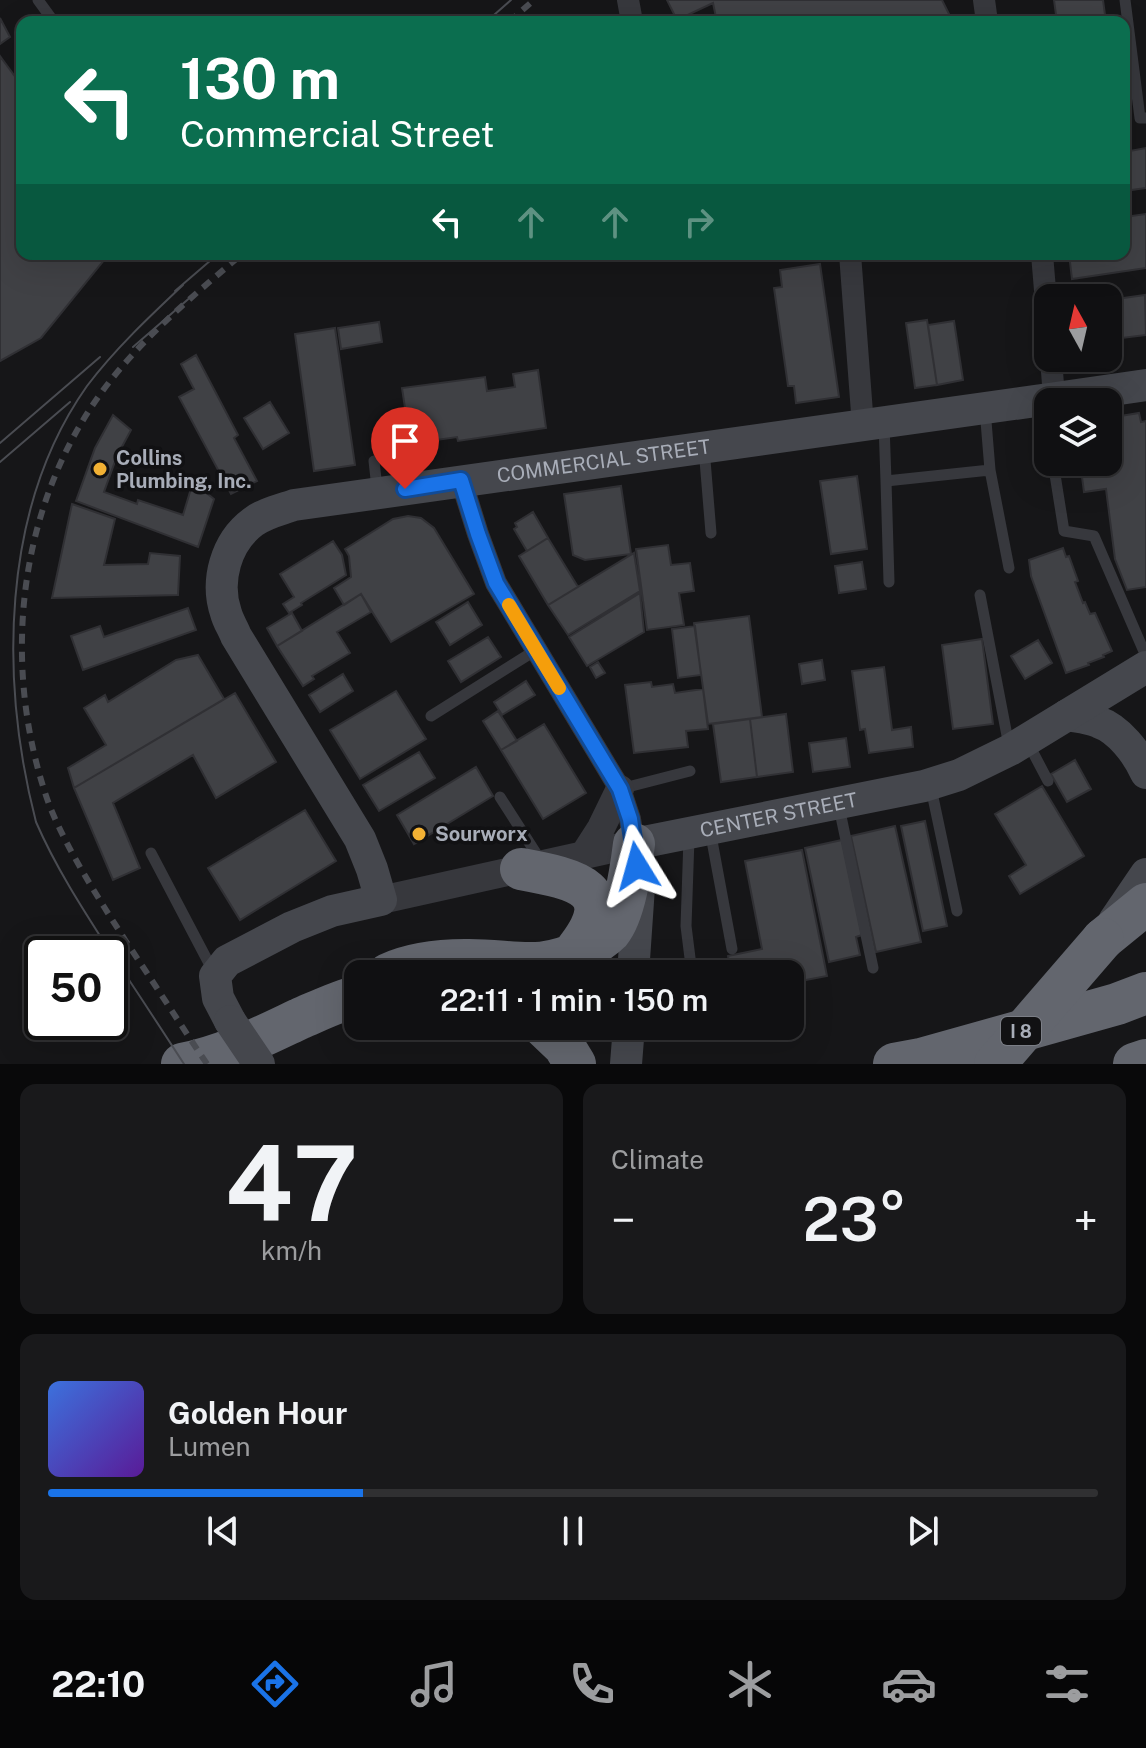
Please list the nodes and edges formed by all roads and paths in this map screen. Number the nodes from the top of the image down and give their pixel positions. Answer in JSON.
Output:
{"nodes":[{"id":1,"x":1130,"y":33,"type":"edge"},
{"id":2,"x":1143,"y":118,"type":"edge"},
{"id":3,"x":851,"y":260,"type":"edge"},
{"id":4,"x":1042,"y":260,"type":"edge"},
{"id":5,"x":1044,"y":284,"type":"edge"},
{"id":6,"x":1146,"y":385,"type":"edge"},
{"id":7,"x":1122,"y":388,"type":"edge"},
{"id":8,"x":1034,"y":401,"type":"edge"},
{"id":9,"x":985,"y":409,"type":"junction"},
{"id":10,"x":873,"y":425,"type":"junction"},
{"id":11,"x":704,"y":448,"type":"junction"},
{"id":12,"x":990,"y":470,"type":"junction"},
{"id":13,"x":1055,"y":476,"type":"edge"},
{"id":14,"x":461,"y":480,"type":"junction"},
{"id":15,"x":886,"y":481,"type":"junction"},
{"id":16,"x":711,"y":533,"type":"dead end"},
{"id":17,"x":1009,"y":568,"type":"dead end"},
{"id":18,"x":889,"y":582,"type":"dead end"},
{"id":19,"x":980,"y":595,"type":"dead end"},
{"id":20,"x":536,"y":650,"type":"junction"},
{"id":21,"x":1146,"y":656,"type":"edge"},
{"id":22,"x":1146,"y":667,"type":"edge"},
{"id":23,"x":1067,"y":715,"type":"junction"},
{"id":24,"x":431,"y":716,"type":"dead end"},
{"id":25,"x":1018,"y":745,"type":"junction"},
{"id":26,"x":690,"y":771,"type":"dead end"},
{"id":27,"x":1146,"y":773,"type":"edge"},
{"id":28,"x":1048,"y":781,"type":"dead end"},
{"id":29,"x":930,"y":784,"type":"junction"},
{"id":30,"x":620,"y":789,"type":"junction"},
{"id":31,"x":500,"y":797,"type":"dead end"},
{"id":32,"x":838,"y":803,"type":"junction"},
{"id":33,"x":700,"y":831,"type":"junction"},
{"id":34,"x":634,"y":844,"type":"junction"},
{"id":35,"x":151,"y":853,"type":"dead end"},
{"id":36,"x":583,"y":856,"type":"junction"},
{"id":37,"x":532,"y":867,"type":"junction"},
{"id":38,"x":1146,"y":874,"type":"edge"},
{"id":39,"x":381,"y":900,"type":"junction"},
{"id":40,"x":1146,"y":904,"type":"edge"},
{"id":41,"x":957,"y":911,"type":"dead end"},
{"id":42,"x":1103,"y":939,"type":"junction"},
{"id":43,"x":732,"y":949,"type":"dead end"},
{"id":44,"x":571,"y":956,"type":"junction"},
{"id":45,"x":558,"y":960,"type":"edge"},
{"id":46,"x":634,"y":960,"type":"edge"},
{"id":47,"x":690,"y":960,"type":"edge"},
{"id":48,"x":873,"y":968,"type":"dead end"},
{"id":49,"x":215,"y":976,"type":"junction"},
{"id":50,"x":1146,"y":993,"type":"edge"},
{"id":51,"x":344,"y":1000,"type":"edge"},
{"id":52,"x":628,"y":1040,"type":"edge"},
{"id":53,"x":1146,"y":1060,"type":"edge"},
{"id":54,"x":182,"y":1064,"type":"edge"},
{"id":55,"x":259,"y":1064,"type":"edge"},
{"id":56,"x":626,"y":1064,"type":"edge"},
{"id":57,"x":894,"y":1064,"type":"edge"},
{"id":58,"x":995,"y":1064,"type":"edge"},
{"id":59,"x":1134,"y":1064,"type":"edge"}],
"edges":[{"from":1,"to":2,"type":"lane"},
{"from":3,"to":10,"type":"street"},
{"from":4,"to":5,"type":"street"},
{"from":6,"to":7,"type":"main road","name":"COMMERCIAL STREET"},
{"from":8,"to":9,"type":"main road","name":"COMMERCIAL STREET"},
{"from":9,"to":10,"type":"main road","name":"COMMERCIAL STREET"},
{"from":9,"to":12,"type":"lane"},
{"from":10,"to":11,"type":"main road","name":"COMMERCIAL STREET"},
{"from":10,"to":15,"type":"lane"},
{"from":11,"to":14,"type":"main road","name":"COMMERCIAL STREET"},
{"from":11,"to":16,"type":"lane"},
{"from":12,"to":15,"type":"lane"},
{"from":12,"to":17,"type":"lane"},
{"from":13,"to":21,"type":"lane"},
{"from":14,"to":20,"type":"street"},
{"from":14,"to":39,"type":"main road","name":"COMMERCIAL STREET"},
{"from":15,"to":18,"type":"lane"},
{"from":19,"to":25,"type":"lane"},
{"from":20,"to":24,"type":"lane"},
{"from":20,"to":30,"type":"street"},
{"from":22,"to":23,"type":"main road","name":"CENTER STREET"},
{"from":23,"to":25,"type":"main road","name":"CENTER STREET"},
{"from":23,"to":27,"type":"main road"},
{"from":25,"to":28,"type":"lane"},
{"from":25,"to":29,"type":"main road","name":"CENTER STREET"},
{"from":26,"to":30,"type":"lane"},
{"from":29,"to":32,"type":"main road","name":"CENTER STREET"},
{"from":29,"to":41,"type":"lane"},
{"from":30,"to":34,"type":"street"},
{"from":30,"to":36,"type":"street"},
{"from":31,"to":37,"type":"lane"},
{"from":32,"to":33,"type":"main road","name":"CENTER STREET"},
{"from":32,"to":48,"type":"lane"},
{"from":33,"to":34,"type":"main road","name":"CENTER STREET"},
{"from":33,"to":43,"type":"lane"},
{"from":33,"to":47,"type":"lane"},
{"from":34,"to":36,"type":"street","name":"CENTER STREET"},
{"from":34,"to":44,"type":"highway"},
{"from":34,"to":46,"type":"main road"},
{"from":35,"to":49,"type":"lane"},
{"from":36,"to":37,"type":"street","name":"CENTER STREET"},
{"from":37,"to":39,"type":"street","name":"CENTER STREET"},
{"from":37,"to":44,"type":"highway"},
{"from":38,"to":42,"type":"main road"},
{"from":39,"to":49,"type":"main road","name":"CENTER STREET"},
{"from":40,"to":42,"type":"highway"},
{"from":42,"to":58,"type":"highway","bridge":true},
{"from":44,"to":45,"type":"highway"},
{"from":49,"to":55,"type":"main road","bridge":true},
{"from":50,"to":57,"type":"highway","number":"I 8"},
{"from":51,"to":54,"type":"highway"},
{"from":52,"to":56,"type":"main road"},
{"from":53,"to":59,"type":"highway"}]}
